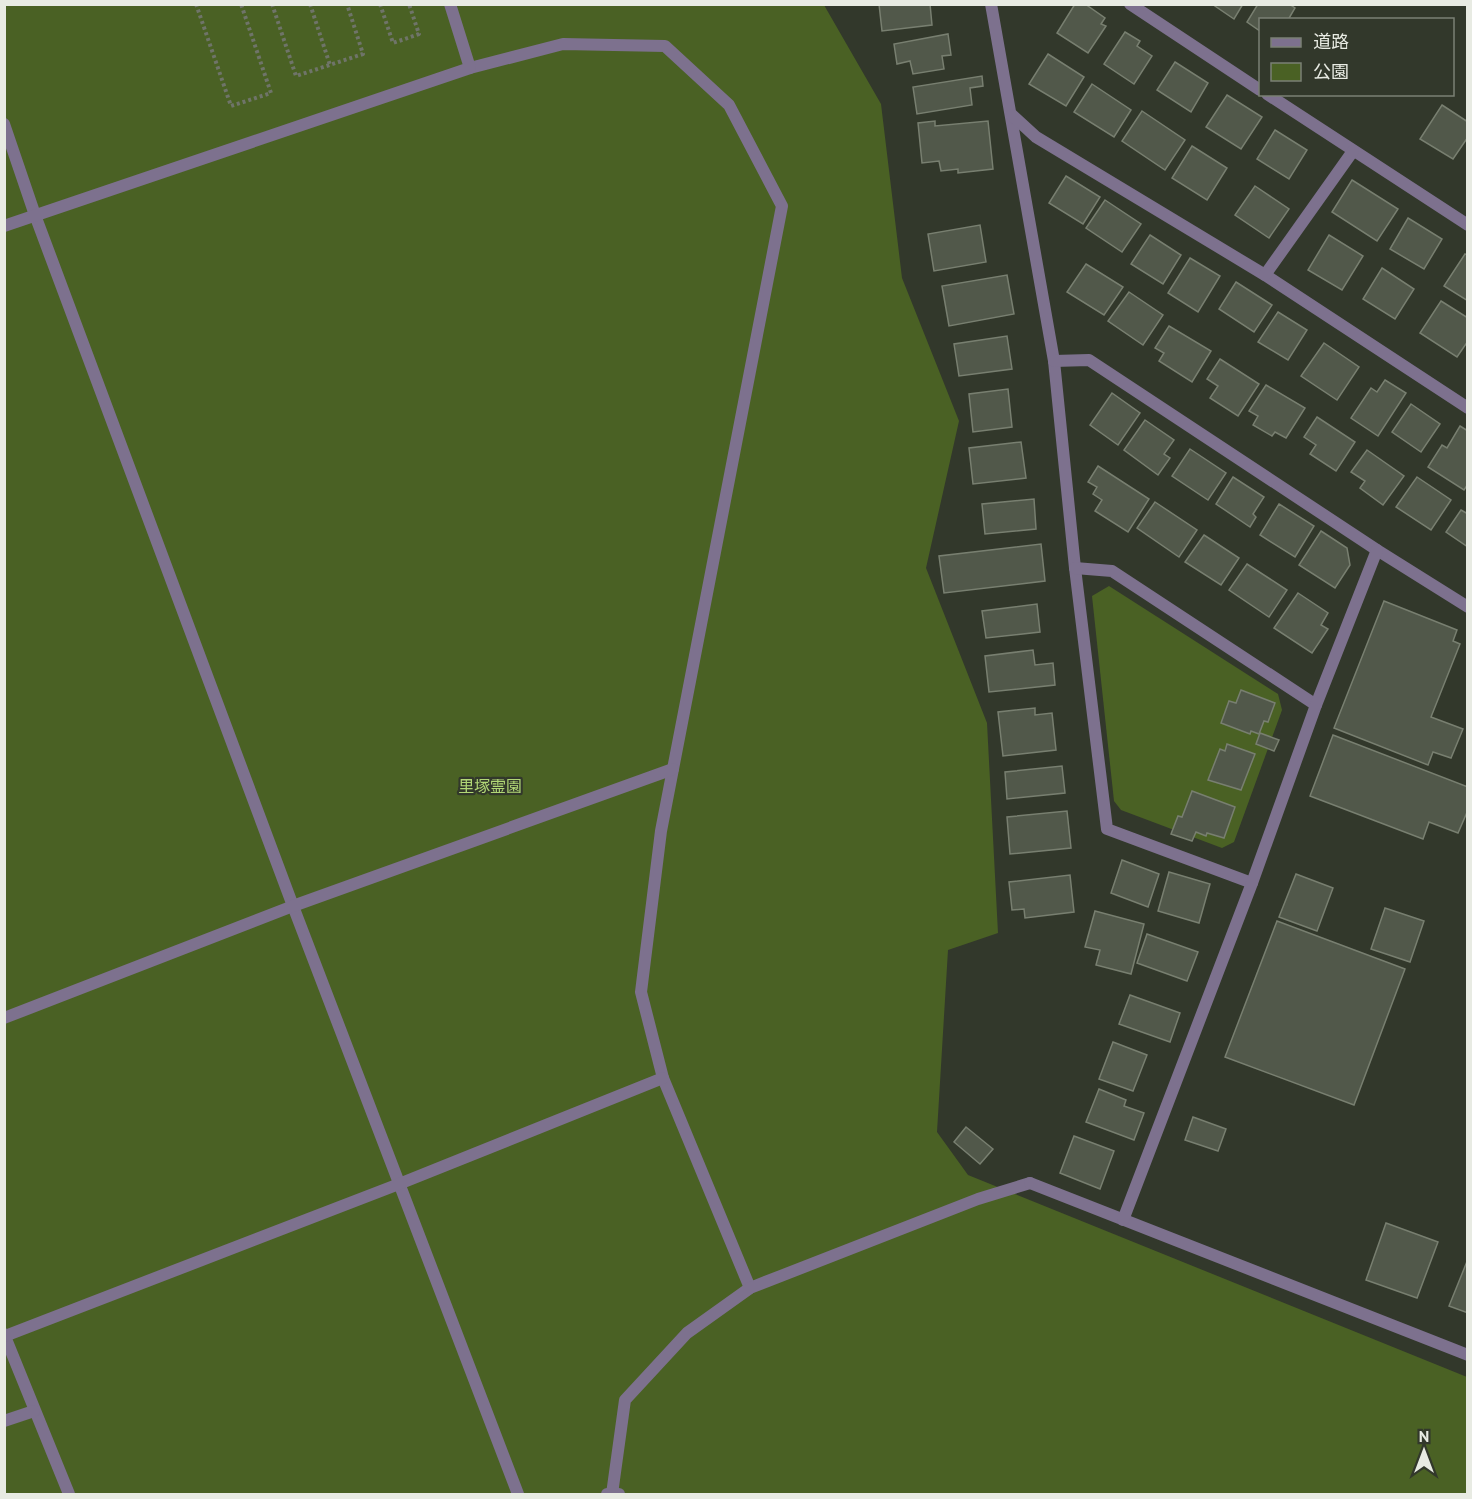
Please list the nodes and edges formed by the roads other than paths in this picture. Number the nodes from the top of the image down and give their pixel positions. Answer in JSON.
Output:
{"nodes":[{"id":1,"x":450,"y":4,"type":"edge"},
{"id":2,"x":991,"y":4,"type":"edge"},
{"id":3,"x":1130,"y":4,"type":"edge"},
{"id":4,"x":470,"y":68,"type":"junction"},
{"id":5,"x":1259,"y":89,"type":"edge"},
{"id":6,"x":1270,"y":96,"type":"edge"},
{"id":7,"x":1012,"y":115,"type":"junction"},
{"id":8,"x":4,"y":124,"type":"edge"},
{"id":9,"x":1353,"y":151,"type":"junction"},
{"id":10,"x":35,"y":215,"type":"junction"},
{"id":11,"x":1467,"y":225,"type":"edge"},
{"id":12,"x":4,"y":226,"type":"edge"},
{"id":13,"x":1265,"y":276,"type":"junction"},
{"id":14,"x":1054,"y":361,"type":"junction"},
{"id":15,"x":1467,"y":408,"type":"edge"},
{"id":16,"x":1377,"y":550,"type":"junction"},
{"id":17,"x":1075,"y":568,"type":"junction"},
{"id":18,"x":1467,"y":607,"type":"edge"},
{"id":19,"x":1316,"y":705,"type":"junction"},
{"id":20,"x":673,"y":770,"type":"junction"},
{"id":21,"x":1252,"y":883,"type":"junction"},
{"id":22,"x":293,"y":906,"type":"junction"},
{"id":23,"x":4,"y":1018,"type":"edge"},
{"id":24,"x":663,"y":1078,"type":"junction"},
{"id":25,"x":399,"y":1184,"type":"junction"},
{"id":26,"x":1124,"y":1221,"type":"junction"},
{"id":27,"x":750,"y":1288,"type":"junction"},
{"id":28,"x":5,"y":1335,"type":"edge"},
{"id":29,"x":1467,"y":1355,"type":"edge"},
{"id":30,"x":34,"y":1411,"type":"junction"},
{"id":31,"x":4,"y":1421,"type":"edge"},
{"id":32,"x":69,"y":1494,"type":"edge"},
{"id":33,"x":518,"y":1494,"type":"edge"},
{"id":34,"x":607,"y":1494,"type":"edge"},
{"id":35,"x":612,"y":1494,"type":"edge"},
{"id":36,"x":619,"y":1494,"type":"edge"}],
"edges":[{"from":1,"to":4,"type":"street"},
{"from":2,"to":7,"type":"street"},
{"from":3,"to":5,"type":"street"},
{"from":4,"to":10,"type":"street"},
{"from":4,"to":20,"type":"street"},
{"from":6,"to":9,"type":"street"},
{"from":7,"to":13,"type":"street"},
{"from":7,"to":14,"type":"street"},
{"from":8,"to":10,"type":"street"},
{"from":9,"to":11,"type":"street"},
{"from":9,"to":13,"type":"street"},
{"from":10,"to":12,"type":"street"},
{"from":10,"to":22,"type":"street"},
{"from":13,"to":15,"type":"street"},
{"from":14,"to":16,"type":"street"},
{"from":14,"to":17,"type":"street"},
{"from":16,"to":18,"type":"street"},
{"from":16,"to":19,"type":"street"},
{"from":17,"to":19,"type":"street"},
{"from":17,"to":21,"type":"street"},
{"from":19,"to":21,"type":"street"},
{"from":20,"to":22,"type":"street"},
{"from":20,"to":24,"type":"street"},
{"from":21,"to":26,"type":"street"},
{"from":22,"to":23,"type":"street"},
{"from":22,"to":25,"type":"street"},
{"from":24,"to":25,"type":"street"},
{"from":24,"to":27,"type":"street"},
{"from":25,"to":28,"type":"street"},
{"from":25,"to":33,"type":"street"},
{"from":26,"to":27,"type":"street"},
{"from":26,"to":29,"type":"street"},
{"from":27,"to":35,"type":"street"},
{"from":28,"to":30,"type":"street"},
{"from":30,"to":31,"type":"street"},
{"from":30,"to":32,"type":"street"},
{"from":34,"to":35,"type":"street"},
{"from":35,"to":36,"type":"street"}]}
